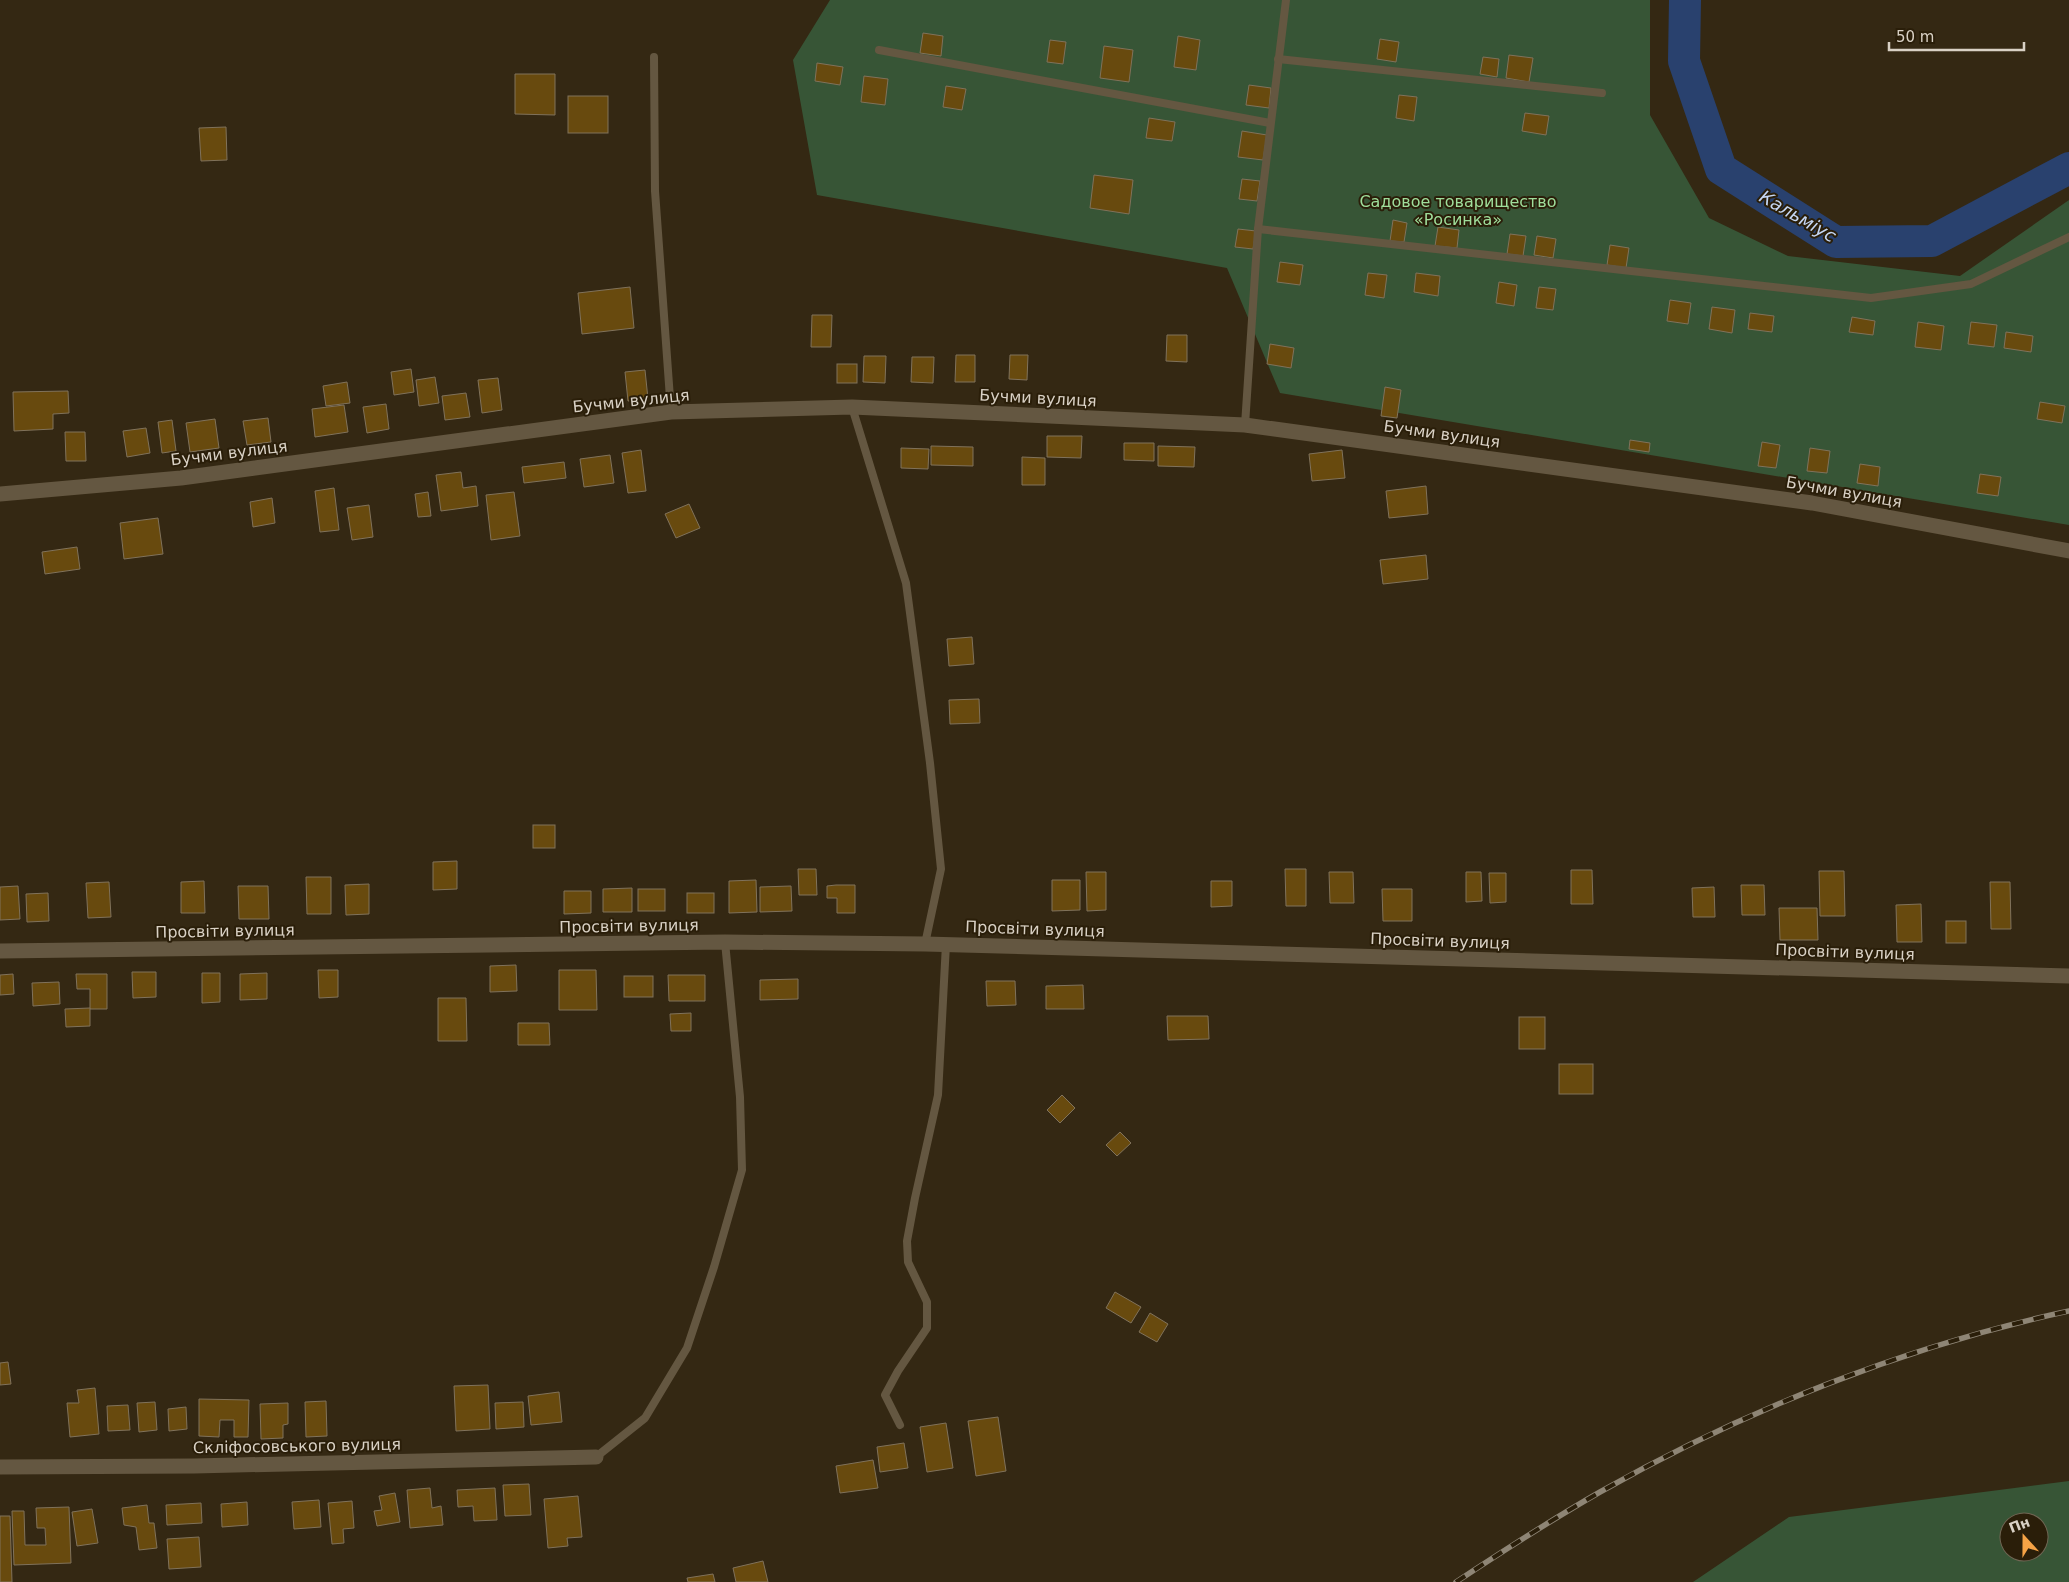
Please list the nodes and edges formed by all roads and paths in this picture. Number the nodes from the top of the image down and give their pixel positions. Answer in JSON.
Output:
{"nodes":[{"id":1,"x":1286,"y":0,"type":"edge"},
{"id":2,"x":879,"y":50,"type":"dead end"},
{"id":3,"x":654,"y":57,"type":"dead end"},
{"id":4,"x":1278,"y":59,"type":"junction"},
{"id":5,"x":1602,"y":93,"type":"dead end"},
{"id":6,"x":1270,"y":123,"type":"junction"},
{"id":7,"x":1258,"y":229,"type":"junction"},
{"id":8,"x":2069,"y":237,"type":"edge"},
{"id":9,"x":852,"y":407,"type":"junction"},
{"id":10,"x":671,"y":412,"type":"junction"},
{"id":11,"x":1245,"y":425,"type":"junction"},
{"id":12,"x":0,"y":494,"type":"edge"},
{"id":13,"x":2069,"y":551,"type":"edge"},
{"id":14,"x":725,"y":942,"type":"junction"},
{"id":15,"x":925,"y":944,"type":"junction"},
{"id":16,"x":946,"y":944,"type":"junction"},
{"id":17,"x":0,"y":951,"type":"edge"},
{"id":18,"x":2069,"y":976,"type":"edge"},
{"id":19,"x":900,"y":1425,"type":"dead end"},
{"id":20,"x":596,"y":1457,"type":"joint"},
{"id":21,"x":0,"y":1467,"type":"edge"}],
"edges":[{"from":1,"to":4,"type":"lane"},
{"from":2,"to":6,"type":"lane"},
{"from":3,"to":10,"type":"lane"},
{"from":4,"to":5,"type":"lane"},
{"from":4,"to":6,"type":"lane"},
{"from":6,"to":7,"type":"lane"},
{"from":7,"to":8,"type":"lane"},
{"from":7,"to":11,"type":"lane"},
{"from":9,"to":10,"type":"street","name":"Бучми вулиця"},
{"from":9,"to":11,"type":"street","name":"Бучми вулиця"},
{"from":9,"to":15,"type":"lane"},
{"from":10,"to":12,"type":"street","name":"Бучми вулиця"},
{"from":11,"to":13,"type":"street","name":"Бучми вулиця"},
{"from":14,"to":15,"type":"street","name":"Просвіти вулиця"},
{"from":14,"to":17,"type":"street","name":"Просвіти вулиця"},
{"from":14,"to":20,"type":"lane"},
{"from":15,"to":16,"type":"street","name":"Просвіти вулиця"},
{"from":16,"to":18,"type":"street","name":"Просвіти вулиця"},
{"from":16,"to":19,"type":"lane"},
{"from":20,"to":21,"type":"street","name":"Скліфосовського вулиця"}]}
